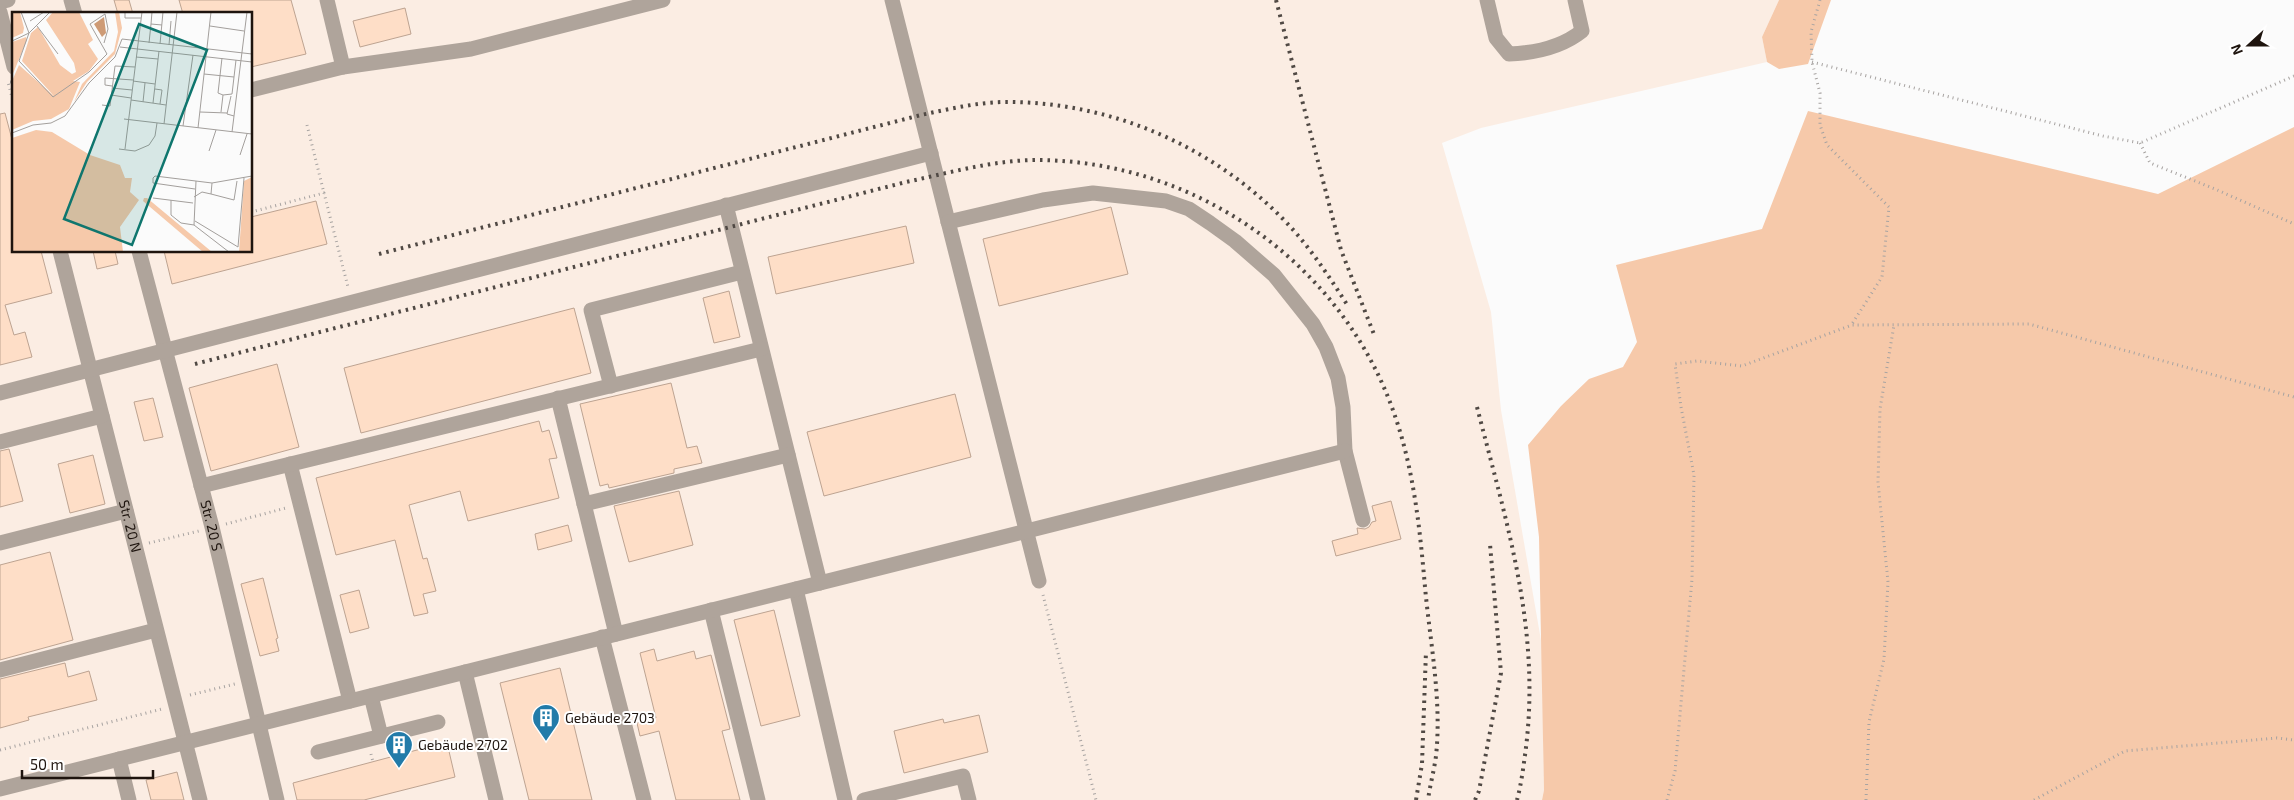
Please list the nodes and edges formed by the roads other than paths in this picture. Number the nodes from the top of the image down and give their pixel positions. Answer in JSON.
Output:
{"nodes":[{"id":1,"x":8,"y":0,"type":"edge"},
{"id":2,"x":327,"y":0,"type":"edge"},
{"id":3,"x":663,"y":0,"type":"edge"},
{"id":4,"x":892,"y":0,"type":"edge"},
{"id":5,"x":1487,"y":0,"type":"edge"},
{"id":6,"x":1574,"y":0,"type":"edge"},
{"id":7,"x":0,"y":2,"type":"edge"},
{"id":8,"x":0,"y":12,"type":"edge"},
{"id":9,"x":12,"y":58,"type":"edge"},
{"id":10,"x":343,"y":67,"type":"junction"},
{"id":11,"x":252,"y":90,"type":"edge"},
{"id":12,"x":931,"y":153,"type":"junction"},
{"id":13,"x":726,"y":205,"type":"junction"},
{"id":14,"x":948,"y":222,"type":"junction"},
{"id":15,"x":60,"y":252,"type":"edge"},
{"id":16,"x":139,"y":252,"type":"edge"},
{"id":17,"x":742,"y":272,"type":"junction"},
{"id":18,"x":761,"y":349,"type":"junction"},
{"id":19,"x":166,"y":350,"type":"junction"},
{"id":20,"x":90,"y":369,"type":"junction"},
{"id":21,"x":611,"y":386,"type":"junction"},
{"id":22,"x":0,"y":392,"type":"edge"},
{"id":23,"x":558,"y":398,"type":"junction"},
{"id":24,"x":102,"y":416,"type":"junction"},
{"id":25,"x":0,"y":442,"type":"edge"},
{"id":26,"x":1345,"y":451,"type":"junction"},
{"id":27,"x":788,"y":455,"type":"junction"},
{"id":28,"x":290,"y":464,"type":"junction"},
{"id":29,"x":201,"y":486,"type":"junction"},
{"id":30,"x":584,"y":504,"type":"junction"},
{"id":31,"x":126,"y":511,"type":"junction"},
{"id":32,"x":1363,"y":520,"type":"dead end"},
{"id":33,"x":1027,"y":531,"type":"junction"},
{"id":34,"x":0,"y":544,"type":"edge"},
{"id":35,"x":1039,"y":581,"type":"road end"},
{"id":36,"x":820,"y":583,"type":"junction"},
{"id":37,"x":796,"y":589,"type":"junction"},
{"id":38,"x":711,"y":610,"type":"junction"},
{"id":39,"x":156,"y":630,"type":"junction"},
{"id":40,"x":609,"y":636,"type":"junction"},
{"id":41,"x":0,"y":670,"type":"edge"},
{"id":42,"x":465,"y":672,"type":"junction"},
{"id":43,"x":371,"y":696,"type":"junction"},
{"id":44,"x":350,"y":701,"type":"junction"},
{"id":45,"x":438,"y":722,"type":"dead end"},
{"id":46,"x":259,"y":724,"type":"junction"},
{"id":47,"x":374,"y":738,"type":"junction"},
{"id":48,"x":185,"y":742,"type":"junction"},
{"id":49,"x":318,"y":752,"type":"dead end"},
{"id":50,"x":119,"y":759,"type":"junction"},
{"id":51,"x":0,"y":789,"type":"edge"},
{"id":52,"x":129,"y":800,"type":"edge"},
{"id":53,"x":200,"y":800,"type":"edge"},
{"id":54,"x":278,"y":800,"type":"edge"},
{"id":55,"x":496,"y":800,"type":"edge"},
{"id":56,"x":644,"y":800,"type":"edge"},
{"id":57,"x":758,"y":800,"type":"edge"},
{"id":58,"x":845,"y":800,"type":"edge"},
{"id":59,"x":864,"y":800,"type":"edge"},
{"id":60,"x":969,"y":800,"type":"edge"}],
"edges":[{"from":1,"to":7,"type":"lane"},
{"from":2,"to":10,"type":"lane"},
{"from":3,"to":10,"type":"lane"},
{"from":4,"to":12,"type":"lane"},
{"from":5,"to":6,"type":"lane"},
{"from":8,"to":9,"type":"lane"},
{"from":10,"to":11,"type":"lane"},
{"from":12,"to":13,"type":"lane"},
{"from":12,"to":14,"type":"lane"},
{"from":13,"to":17,"type":"lane"},
{"from":13,"to":19,"type":"lane"},
{"from":14,"to":26,"type":"lane"},
{"from":14,"to":33,"type":"lane"},
{"from":15,"to":20,"type":"lane","name":"Str. 20 N"},
{"from":16,"to":19,"type":"lane","name":"Str. 20 S"},
{"from":17,"to":18,"type":"lane"},
{"from":17,"to":21,"type":"lane"},
{"from":18,"to":21,"type":"lane"},
{"from":18,"to":27,"type":"lane"},
{"from":19,"to":20,"type":"lane"},
{"from":19,"to":29,"type":"lane","name":"Str. 20 S"},
{"from":20,"to":22,"type":"lane"},
{"from":20,"to":24,"type":"lane","name":"Str. 20 N"},
{"from":21,"to":23,"type":"lane"},
{"from":23,"to":28,"type":"lane"},
{"from":23,"to":30,"type":"lane"},
{"from":24,"to":25,"type":"lane"},
{"from":24,"to":31,"type":"lane","name":"Str. 20 N"},
{"from":26,"to":32,"type":"lane"},
{"from":26,"to":33,"type":"lane"},
{"from":27,"to":30,"type":"lane"},
{"from":27,"to":36,"type":"lane"},
{"from":28,"to":29,"type":"lane"},
{"from":28,"to":44,"type":"lane"},
{"from":29,"to":46,"type":"lane","name":"Str. 20 S"},
{"from":30,"to":40,"type":"lane"},
{"from":31,"to":34,"type":"lane"},
{"from":31,"to":39,"type":"lane","name":"Str. 20 N"},
{"from":33,"to":35,"type":"lane"},
{"from":33,"to":36,"type":"lane"},
{"from":36,"to":37,"type":"lane"},
{"from":37,"to":38,"type":"lane"},
{"from":37,"to":58,"type":"lane"},
{"from":38,"to":40,"type":"lane"},
{"from":38,"to":57,"type":"lane"},
{"from":39,"to":41,"type":"lane"},
{"from":39,"to":48,"type":"lane","name":"Str. 20 N"},
{"from":40,"to":42,"type":"lane"},
{"from":40,"to":56,"type":"lane"},
{"from":42,"to":43,"type":"lane"},
{"from":42,"to":55,"type":"lane"},
{"from":43,"to":44,"type":"lane"},
{"from":43,"to":47,"type":"lane"},
{"from":44,"to":46,"type":"lane"},
{"from":45,"to":47,"type":"lane"},
{"from":46,"to":48,"type":"lane"},
{"from":46,"to":54,"type":"lane","name":"Str. 20 S"},
{"from":47,"to":49,"type":"lane"},
{"from":48,"to":50,"type":"lane"},
{"from":48,"to":53,"type":"lane","name":"Str. 20 N"},
{"from":50,"to":51,"type":"lane"},
{"from":50,"to":52,"type":"lane"},
{"from":59,"to":60,"type":"lane"}]}
